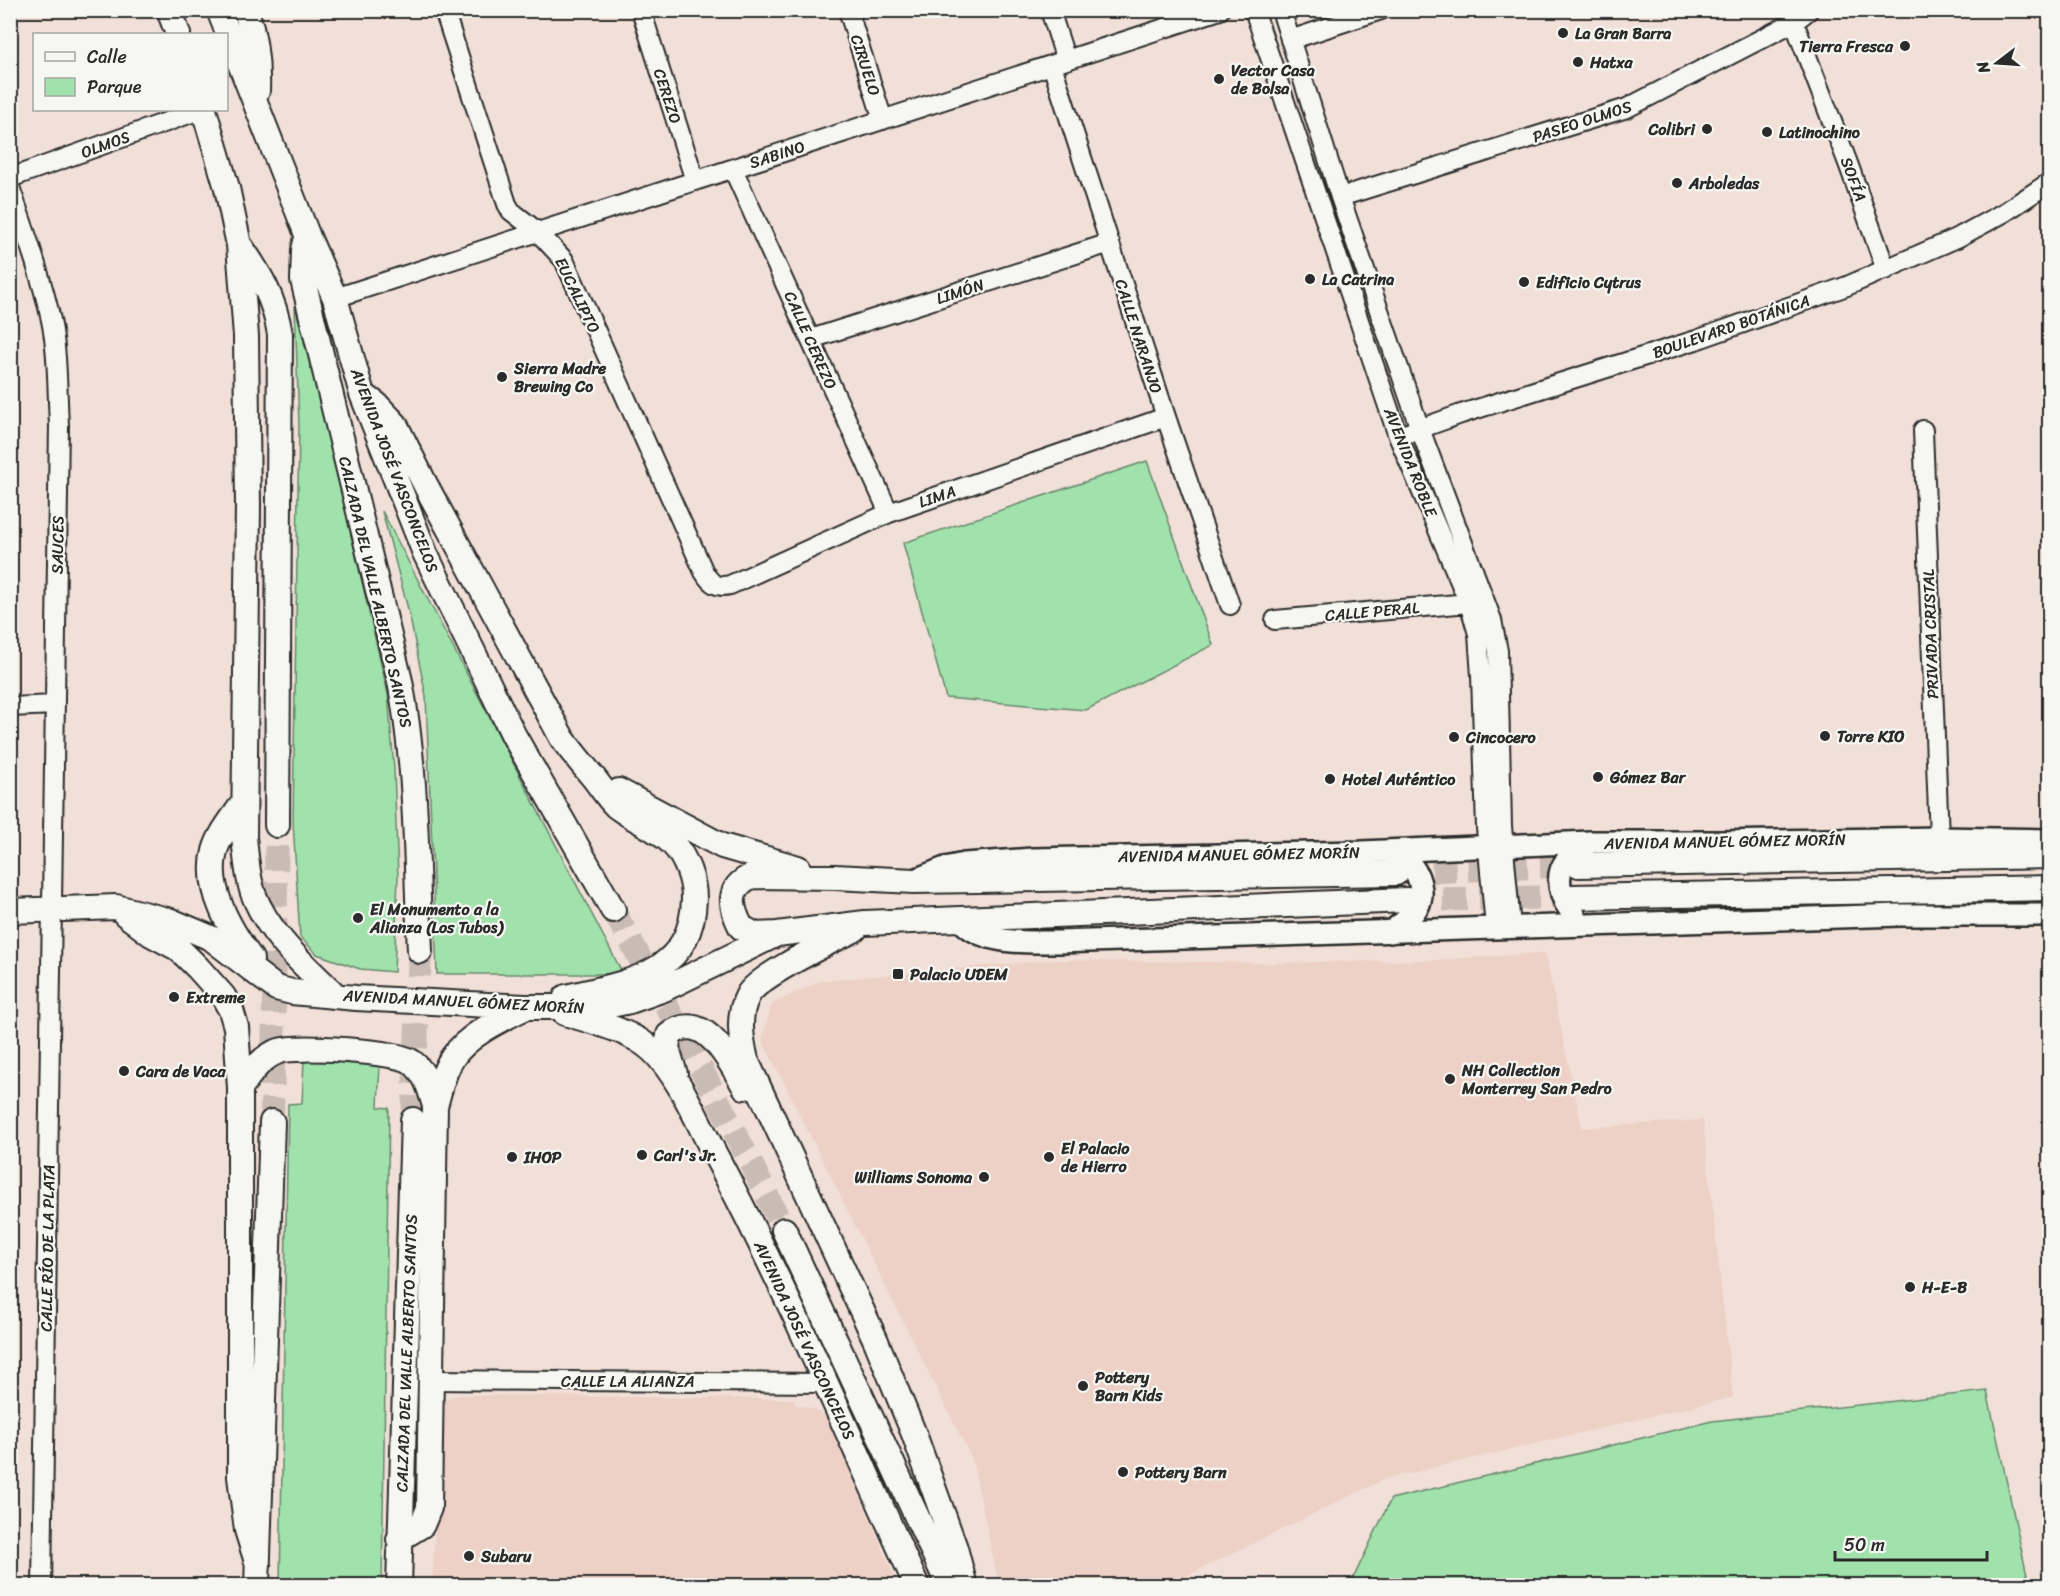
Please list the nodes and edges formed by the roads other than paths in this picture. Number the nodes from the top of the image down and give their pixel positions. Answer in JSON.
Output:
{"nodes":[{"id":1,"x":219,"y":10,"type":"edge"},
{"id":2,"x":246,"y":10,"type":"edge"},
{"id":3,"x":444,"y":10,"type":"edge"},
{"id":4,"x":641,"y":10,"type":"edge"},
{"id":5,"x":848,"y":10,"type":"edge"},
{"id":6,"x":1050,"y":10,"type":"edge"},
{"id":7,"x":1220,"y":10,"type":"edge"},
{"id":8,"x":1254,"y":10,"type":"edge"},
{"id":9,"x":1281,"y":10,"type":"edge"},
{"id":10,"x":1381,"y":10,"type":"edge"},
{"id":11,"x":1809,"y":10,"type":"edge"},
{"id":12,"x":1794,"y":22,"type":"junction"},
{"id":13,"x":228,"y":33,"type":"edge"},
{"id":14,"x":228,"y":33,"type":"edge"},
{"id":15,"x":1290,"y":40,"type":"junction"},
{"id":16,"x":1059,"y":63,"type":"junction"},
{"id":17,"x":256,"y":106,"type":"junction"},
{"id":18,"x":199,"y":111,"type":"edge"},
{"id":19,"x":202,"y":111,"type":"edge"},
{"id":20,"x":883,"y":120,"type":"junction"},
{"id":21,"x":733,"y":169,"type":"junction"},
{"id":22,"x":10,"y":178,"type":"edge"},
{"id":23,"x":695,"y":181,"type":"junction"},
{"id":24,"x":2049,"y":182,"type":"edge"},
{"id":25,"x":10,"y":187,"type":"edge"},
{"id":26,"x":1340,"y":197,"type":"junction"},
{"id":27,"x":538,"y":232,"type":"junction"},
{"id":28,"x":308,"y":237,"type":"junction"},
{"id":29,"x":1110,"y":243,"type":"junction"},
{"id":30,"x":239,"y":245,"type":"junction"},
{"id":31,"x":1886,"y":270,"type":"junction"},
{"id":32,"x":335,"y":298,"type":"junction"},
{"id":33,"x":811,"y":339,"type":"junction"},
{"id":34,"x":362,"y":394,"type":"junction"},
{"id":35,"x":1166,"y":417,"type":"junction"},
{"id":36,"x":1420,"y":429,"type":"junction"},
{"id":37,"x":1923,"y":430,"type":"dead end"},
{"id":38,"x":1398,"y":436,"type":"junction"},
{"id":39,"x":889,"y":513,"type":"junction"},
{"id":40,"x":714,"y":585,"type":"joint"},
{"id":41,"x":1469,"y":603,"type":"junction"},
{"id":42,"x":1230,"y":605,"type":"dead end"},
{"id":43,"x":1275,"y":620,"type":"dead end"},
{"id":44,"x":55,"y":705,"type":"junction"},
{"id":45,"x":10,"y":707,"type":"edge"},
{"id":46,"x":593,"y":778,"type":"junction"},
{"id":47,"x":244,"y":802,"type":"junction"},
{"id":48,"x":277,"y":825,"type":"tunnel mouth"},
{"id":49,"x":1939,"y":838,"type":"junction"},
{"id":50,"x":2049,"y":840,"type":"edge"},
{"id":51,"x":1590,"y":842,"type":"junction"},
{"id":52,"x":1496,"y":846,"type":"junction"},
{"id":53,"x":1387,"y":851,"type":"junction"},
{"id":54,"x":2049,"y":856,"type":"edge"},
{"id":55,"x":1579,"y":865,"type":"tunnel mouth"},
{"id":56,"x":1396,"y":873,"type":"tunnel mouth"},
{"id":57,"x":835,"y":877,"type":"junction"},
{"id":58,"x":914,"y":881,"type":"junction"},
{"id":59,"x":2049,"y":888,"type":"edge"},
{"id":60,"x":1570,"y":897,"type":"tunnel mouth"},
{"id":61,"x":1407,"y":900,"type":"tunnel mouth"},
{"id":62,"x":116,"y":908,"type":"junction"},
{"id":63,"x":52,"y":910,"type":"junction"},
{"id":64,"x":613,"y":910,"type":"tunnel mouth"},
{"id":65,"x":10,"y":911,"type":"edge"},
{"id":66,"x":2049,"y":915,"type":"edge"},
{"id":67,"x":961,"y":920,"type":"junction"},
{"id":68,"x":865,"y":923,"type":"junction"},
{"id":69,"x":1596,"y":924,"type":"junction"},
{"id":70,"x":1503,"y":927,"type":"junction"},
{"id":71,"x":1391,"y":932,"type":"junction"},
{"id":72,"x":777,"y":934,"type":"junction"},
{"id":73,"x":420,"y":951,"type":"tunnel mouth"},
{"id":74,"x":265,"y":980,"type":"junction"},
{"id":75,"x":334,"y":995,"type":"junction"},
{"id":76,"x":535,"y":1007,"type":"junction"},
{"id":77,"x":240,"y":1088,"type":"junction"},
{"id":78,"x":685,"y":1098,"type":"junction"},
{"id":79,"x":435,"y":1106,"type":"junction"},
{"id":80,"x":413,"y":1120,"type":"tunnel mouth"},
{"id":81,"x":272,"y":1122,"type":"tunnel mouth"},
{"id":82,"x":792,"y":1161,"type":"junction"},
{"id":83,"x":784,"y":1230,"type":"tunnel mouth"},
{"id":84,"x":431,"y":1380,"type":"junction"},
{"id":85,"x":825,"y":1383,"type":"junction"},
{"id":86,"x":399,"y":1539,"type":"junction"},
{"id":87,"x":258,"y":1575,"type":"edge"},
{"id":88,"x":42,"y":1586,"type":"edge"},
{"id":89,"x":399,"y":1586,"type":"edge"},
{"id":90,"x":917,"y":1586,"type":"edge"},
{"id":91,"x":949,"y":1586,"type":"edge"},
{"id":92,"x":965,"y":1586,"type":"edge"}],
"edges":[{"from":1,"to":14,"type":"main road","name":"AVENIDA JOSÉ VASCONCELOS"},
{"from":2,"to":17,"type":"main road"},
{"from":3,"to":27,"type":"street","name":"EUCALIPTO"},
{"from":4,"to":23,"type":"street","name":"CEREZO"},
{"from":5,"to":20,"type":"street","name":"CIRUELO"},
{"from":6,"to":16,"type":"street","name":"CALLE NARANJO"},
{"from":7,"to":16,"type":"street","name":"SABINO"},
{"from":8,"to":38,"type":"street","name":"AVENIDA ROBLE"},
{"from":9,"to":15,"type":"street","name":"AVENIDA ROBLE"},
{"from":10,"to":15,"type":"street"},
{"from":11,"to":12,"type":"street","name":"PASEO OLMOS"},
{"from":12,"to":26,"type":"street","name":"PASEO OLMOS"},
{"from":12,"to":31,"type":"street","name":"SOFÍA"},
{"from":13,"to":17,"type":"main road","name":"AVENIDA JOSÉ VASCONCELOS"},
{"from":15,"to":26,"type":"street","name":"AVENIDA ROBLE"},
{"from":16,"to":20,"type":"street","name":"SABINO"},
{"from":16,"to":29,"type":"street","name":"CALLE NARANJO"},
{"from":17,"to":28,"type":"main road","name":"AVENIDA JOSÉ VASCONCELOS"},
{"from":18,"to":22,"type":"street","name":"OLMOS"},
{"from":19,"to":30,"type":"main road"},
{"from":20,"to":21,"type":"street","name":"SABINO"},
{"from":21,"to":23,"type":"street","name":"SABINO"},
{"from":21,"to":33,"type":"street","name":"CALLE CEREZO"},
{"from":23,"to":27,"type":"street","name":"SABINO"},
{"from":24,"to":31,"type":"street","name":"BOULEVARD BOTÁNICA"},
{"from":25,"to":44,"type":"street","name":"SAUCES"},
{"from":26,"to":36,"type":"street","name":"AVENIDA ROBLE"},
{"from":27,"to":32,"type":"street","name":"SABINO"},
{"from":27,"to":40,"type":"street","name":"EUCALIPTO"},
{"from":28,"to":32,"type":"main road","name":"AVENIDA JOSÉ VASCONCELOS"},
{"from":28,"to":73,"type":"main road","name":"CALZADA DEL VALLE ALBERTO SANTOS"},
{"from":29,"to":33,"type":"street","name":"LIMÓN"},
{"from":29,"to":35,"type":"street","name":"CALLE NARANJO"},
{"from":30,"to":47,"type":"main road"},
{"from":30,"to":48,"type":"main road"},
{"from":31,"to":36,"type":"street","name":"BOULEVARD BOTÁNICA"},
{"from":32,"to":34,"type":"main road","name":"AVENIDA JOSÉ VASCONCELOS"},
{"from":33,"to":39,"type":"street","name":"CALLE CEREZO"},
{"from":34,"to":46,"type":"main road"},
{"from":34,"to":64,"type":"main road","name":"AVENIDA JOSÉ VASCONCELOS"},
{"from":35,"to":39,"type":"street","name":"LIMA"},
{"from":35,"to":42,"type":"street","name":"CALLE NARANJO"},
{"from":36,"to":38,"type":"street","name":"BOULEVARD BOTÁNICA"},
{"from":36,"to":52,"type":"street","name":"AVENIDA ROBLE"},
{"from":37,"to":49,"type":"street","name":"PRIVADA CRISTAL"},
{"from":38,"to":41,"type":"street","name":"AVENIDA ROBLE"},
{"from":39,"to":40,"type":"street","name":"LIMA"},
{"from":41,"to":43,"type":"street","name":"CALLE PERAL"},
{"from":41,"to":52,"type":"street","name":"AVENIDA ROBLE"},
{"from":44,"to":45,"type":"street"},
{"from":44,"to":63,"type":"street","name":"SAUCES"},
{"from":46,"to":57,"type":"main road"},
{"from":46,"to":76,"type":"main road"},
{"from":47,"to":74,"type":"main road"},
{"from":47,"to":75,"type":"main road"},
{"from":49,"to":50,"type":"street","name":"AVENIDA MANUEL GÓMEZ MORÍN"},
{"from":49,"to":51,"type":"street","name":"AVENIDA MANUEL GÓMEZ MORÍN"},
{"from":51,"to":52,"type":"street","name":"AVENIDA MANUEL GÓMEZ MORÍN"},
{"from":51,"to":69,"type":"street"},
{"from":52,"to":53,"type":"street","name":"AVENIDA MANUEL GÓMEZ MORÍN"},
{"from":52,"to":70,"type":"street","name":"AVENIDA ROBLE"},
{"from":53,"to":58,"type":"street","name":"AVENIDA MANUEL GÓMEZ MORÍN"},
{"from":53,"to":71,"type":"street"},
{"from":54,"to":55,"type":"main road","name":"AVENIDA MANUEL GÓMEZ MORÍN"},
{"from":56,"to":58,"type":"main road","name":"AVENIDA MANUEL GÓMEZ MORÍN"},
{"from":57,"to":58,"type":"main road"},
{"from":57,"to":72,"type":"main road"},
{"from":59,"to":60,"type":"main road"},
{"from":61,"to":67,"type":"main road","name":"AVENIDA MANUEL GÓMEZ MORÍN"},
{"from":62,"to":63,"type":"main road","name":"AVENIDA MANUEL GÓMEZ MORÍN"},
{"from":62,"to":74,"type":"main road","name":"AVENIDA MANUEL GÓMEZ MORÍN"},
{"from":62,"to":77,"type":"main road"},
{"from":63,"to":65,"type":"main road","name":"AVENIDA MANUEL GÓMEZ MORÍN"},
{"from":63,"to":88,"type":"street","name":"CALLE RÍO DE LA PLATA"},
{"from":66,"to":69,"type":"street"},
{"from":67,"to":68,"type":"main road","name":"AVENIDA MANUEL GÓMEZ MORÍN"},
{"from":67,"to":71,"type":"street"},
{"from":68,"to":72,"type":"main road","name":"AVENIDA MANUEL GÓMEZ MORÍN"},
{"from":68,"to":82,"type":"main road"},
{"from":69,"to":70,"type":"street"},
{"from":70,"to":71,"type":"street"},
{"from":72,"to":76,"type":"main road","name":"AVENIDA MANUEL GÓMEZ MORÍN"},
{"from":74,"to":75,"type":"main road","name":"AVENIDA MANUEL GÓMEZ MORÍN"},
{"from":75,"to":76,"type":"main road","name":"AVENIDA MANUEL GÓMEZ MORÍN"},
{"from":76,"to":78,"type":"main road"},
{"from":76,"to":79,"type":"main road"},
{"from":77,"to":79,"type":"main road"},
{"from":77,"to":87,"type":"main road"},
{"from":78,"to":82,"type":"main road"},
{"from":78,"to":85,"type":"main road","name":"AVENIDA JOSÉ VASCONCELOS"},
{"from":79,"to":84,"type":"main road"},
{"from":80,"to":86,"type":"main road","name":"CALZADA DEL VALLE ALBERTO SANTOS"},
{"from":81,"to":87,"type":"main road"},
{"from":82,"to":92,"type":"main road"},
{"from":83,"to":91,"type":"main road","name":"AVENIDA JOSÉ VASCONCELOS"},
{"from":84,"to":85,"type":"street","name":"CALLE LA ALIANZA"},
{"from":84,"to":86,"type":"main road"},
{"from":85,"to":90,"type":"main road","name":"AVENIDA JOSÉ VASCONCELOS"},
{"from":86,"to":89,"type":"main road","name":"CALZADA DEL VALLE ALBERTO SANTOS"}]}
